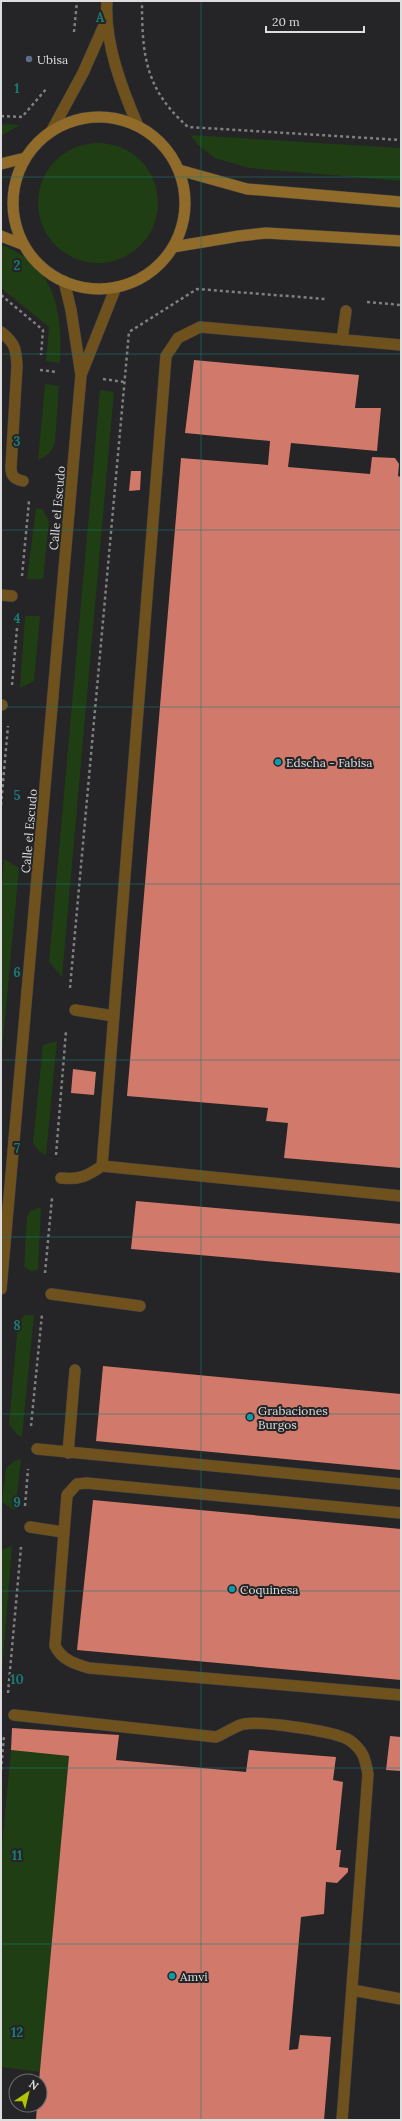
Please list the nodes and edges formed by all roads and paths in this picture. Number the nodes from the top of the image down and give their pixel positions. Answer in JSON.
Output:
{"nodes":[{"id":1,"x":77,"y":1,"type":"edge"},
{"id":2,"x":107,"y":1,"type":"edge"},
{"id":3,"x":140,"y":1,"type":"edge"},
{"id":4,"x":106,"y":21,"type":"junction"},
{"id":5,"x":73,"y":38,"type":"dead end"},
{"id":6,"x":47,"y":88,"type":"dead end"},
{"id":7,"x":1,"y":116,"type":"edge"},
{"id":8,"x":138,"y":126,"type":"junction"},
{"id":9,"x":52,"y":130,"type":"junction"},
{"id":10,"x":401,"y":140,"type":"edge"},
{"id":11,"x":25,"y":158,"type":"junction"},
{"id":12,"x":1,"y":164,"type":"edge"},
{"id":13,"x":178,"y":170,"type":"junction"},
{"id":14,"x":401,"y":202,"type":"edge"},
{"id":15,"x":1,"y":236,"type":"edge"},
{"id":16,"x":401,"y":241,"type":"edge"},
{"id":17,"x":24,"y":245,"type":"junction"},
{"id":18,"x":173,"y":247,"type":"junction"},
{"id":19,"x":64,"y":281,"type":"junction"},
{"id":20,"x":116,"y":287,"type":"junction"},
{"id":21,"x":1,"y":295,"type":"edge"},
{"id":22,"x":346,"y":311,"type":"dead end"},
{"id":23,"x":1,"y":332,"type":"edge"},
{"id":24,"x":342,"y":340,"type":"junction"},
{"id":25,"x":401,"y":345,"type":"edge"},
{"id":26,"x":41,"y":356,"type":"dead end"},
{"id":27,"x":40,"y":363,"type":"dead end"},
{"id":28,"x":81,"y":376,"type":"junction"},
{"id":29,"x":39,"y":378,"type":"dead end"},
{"id":30,"x":124,"y":382,"type":"dead end"},
{"id":31,"x":22,"y":480,"type":"dead end"},
{"id":32,"x":30,"y":497,"type":"dead end"},
{"id":33,"x":22,"y":582,"type":"dead end"},
{"id":34,"x":1,"y":595,"type":"edge"},
{"id":35,"x":12,"y":596,"type":"dead end"},
{"id":36,"x":19,"y":612,"type":"dead end"},
{"id":37,"x":11,"y":690,"type":"dead end"},
{"id":38,"x":9,"y":720,"type":"dead end"},
{"id":39,"x":1,"y":806,"type":"edge"},
{"id":40,"x":70,"y":993,"type":"dead end"},
{"id":41,"x":76,"y":1010,"type":"dead end"},
{"id":42,"x":114,"y":1016,"type":"junction"},
{"id":43,"x":67,"y":1024,"type":"dead end"},
{"id":44,"x":55,"y":1161,"type":"dead end"},
{"id":45,"x":102,"y":1166,"type":"junction"},
{"id":46,"x":61,"y":1178,"type":"dead end"},
{"id":47,"x":52,"y":1192,"type":"dead end"},
{"id":48,"x":401,"y":1196,"type":"edge"},
{"id":49,"x":45,"y":1278,"type":"dead end"},
{"id":50,"x":1,"y":1289,"type":"edge"},
{"id":51,"x":50,"y":1294,"type":"dead end"},
{"id":52,"x":140,"y":1306,"type":"dead end"},
{"id":53,"x":42,"y":1309,"type":"dead end"},
{"id":54,"x":75,"y":1370,"type":"dead end"},
{"id":55,"x":31,"y":1433,"type":"dead end"},
{"id":56,"x":37,"y":1450,"type":"dead end"},
{"id":57,"x":68,"y":1452,"type":"junction"},
{"id":58,"x":28,"y":1464,"type":"dead end"},
{"id":59,"x":401,"y":1484,"type":"edge"},
{"id":60,"x":24,"y":1510,"type":"dead end"},
{"id":61,"x":401,"y":1513,"type":"edge"},
{"id":62,"x":30,"y":1527,"type":"dead end"},
{"id":63,"x":63,"y":1532,"type":"junction"},
{"id":64,"x":21,"y":1541,"type":"dead end"},
{"id":65,"x":401,"y":1695,"type":"edge"},
{"id":66,"x":7,"y":1698,"type":"dead end"},
{"id":67,"x":14,"y":1715,"type":"dead end"},
{"id":68,"x":4,"y":1730,"type":"dead end"},
{"id":69,"x":1,"y":1770,"type":"edge"},
{"id":70,"x":352,"y":1990,"type":"junction"},
{"id":71,"x":401,"y":1999,"type":"edge"},
{"id":72,"x":342,"y":2120,"type":"edge"}],
"edges":[{"from":1,"to":5,"type":"path"},
{"from":2,"to":4,"type":"street"},
{"from":3,"to":10,"type":"path"},
{"from":4,"to":8,"type":"street"},
{"from":4,"to":9,"type":"street"},
{"from":6,"to":7,"type":"path"},
{"from":8,"to":9,"type":"main road"},
{"from":8,"to":13,"type":"main road"},
{"from":9,"to":11,"type":"main road"},
{"from":11,"to":12,"type":"main road"},
{"from":11,"to":17,"type":"main road"},
{"from":13,"to":14,"type":"main road"},
{"from":13,"to":18,"type":"main road"},
{"from":15,"to":17,"type":"main road"},
{"from":16,"to":18,"type":"main road"},
{"from":17,"to":19,"type":"main road"},
{"from":18,"to":20,"type":"main road"},
{"from":19,"to":20,"type":"main road"},
{"from":19,"to":28,"type":"street","name":"Calle el Escudo"},
{"from":20,"to":28,"type":"street","name":"Calle el Escudo"},
{"from":21,"to":26,"type":"path"},
{"from":22,"to":24,"type":"street"},
{"from":23,"to":31,"type":"street"},
{"from":24,"to":25,"type":"street"},
{"from":24,"to":42,"type":"street"},
{"from":27,"to":29,"type":"path"},
{"from":28,"to":50,"type":"street","name":"Calle el Escudo"},
{"from":30,"to":40,"type":"path"},
{"from":32,"to":33,"type":"path"},
{"from":34,"to":35,"type":"street"},
{"from":36,"to":37,"type":"path"},
{"from":38,"to":39,"type":"path"},
{"from":41,"to":42,"type":"street"},
{"from":42,"to":45,"type":"street"},
{"from":43,"to":44,"type":"path"},
{"from":45,"to":46,"type":"street"},
{"from":45,"to":48,"type":"street"},
{"from":47,"to":49,"type":"path"},
{"from":51,"to":52,"type":"street"},
{"from":53,"to":55,"type":"path"},
{"from":54,"to":57,"type":"street"},
{"from":56,"to":57,"type":"street"},
{"from":57,"to":59,"type":"street"},
{"from":58,"to":60,"type":"path"},
{"from":61,"to":63,"type":"street"},
{"from":62,"to":63,"type":"street"},
{"from":63,"to":65,"type":"street"},
{"from":64,"to":66,"type":"path"},
{"from":67,"to":70,"type":"street"},
{"from":68,"to":69,"type":"path"},
{"from":70,"to":71,"type":"street"},
{"from":70,"to":72,"type":"street"}]}
